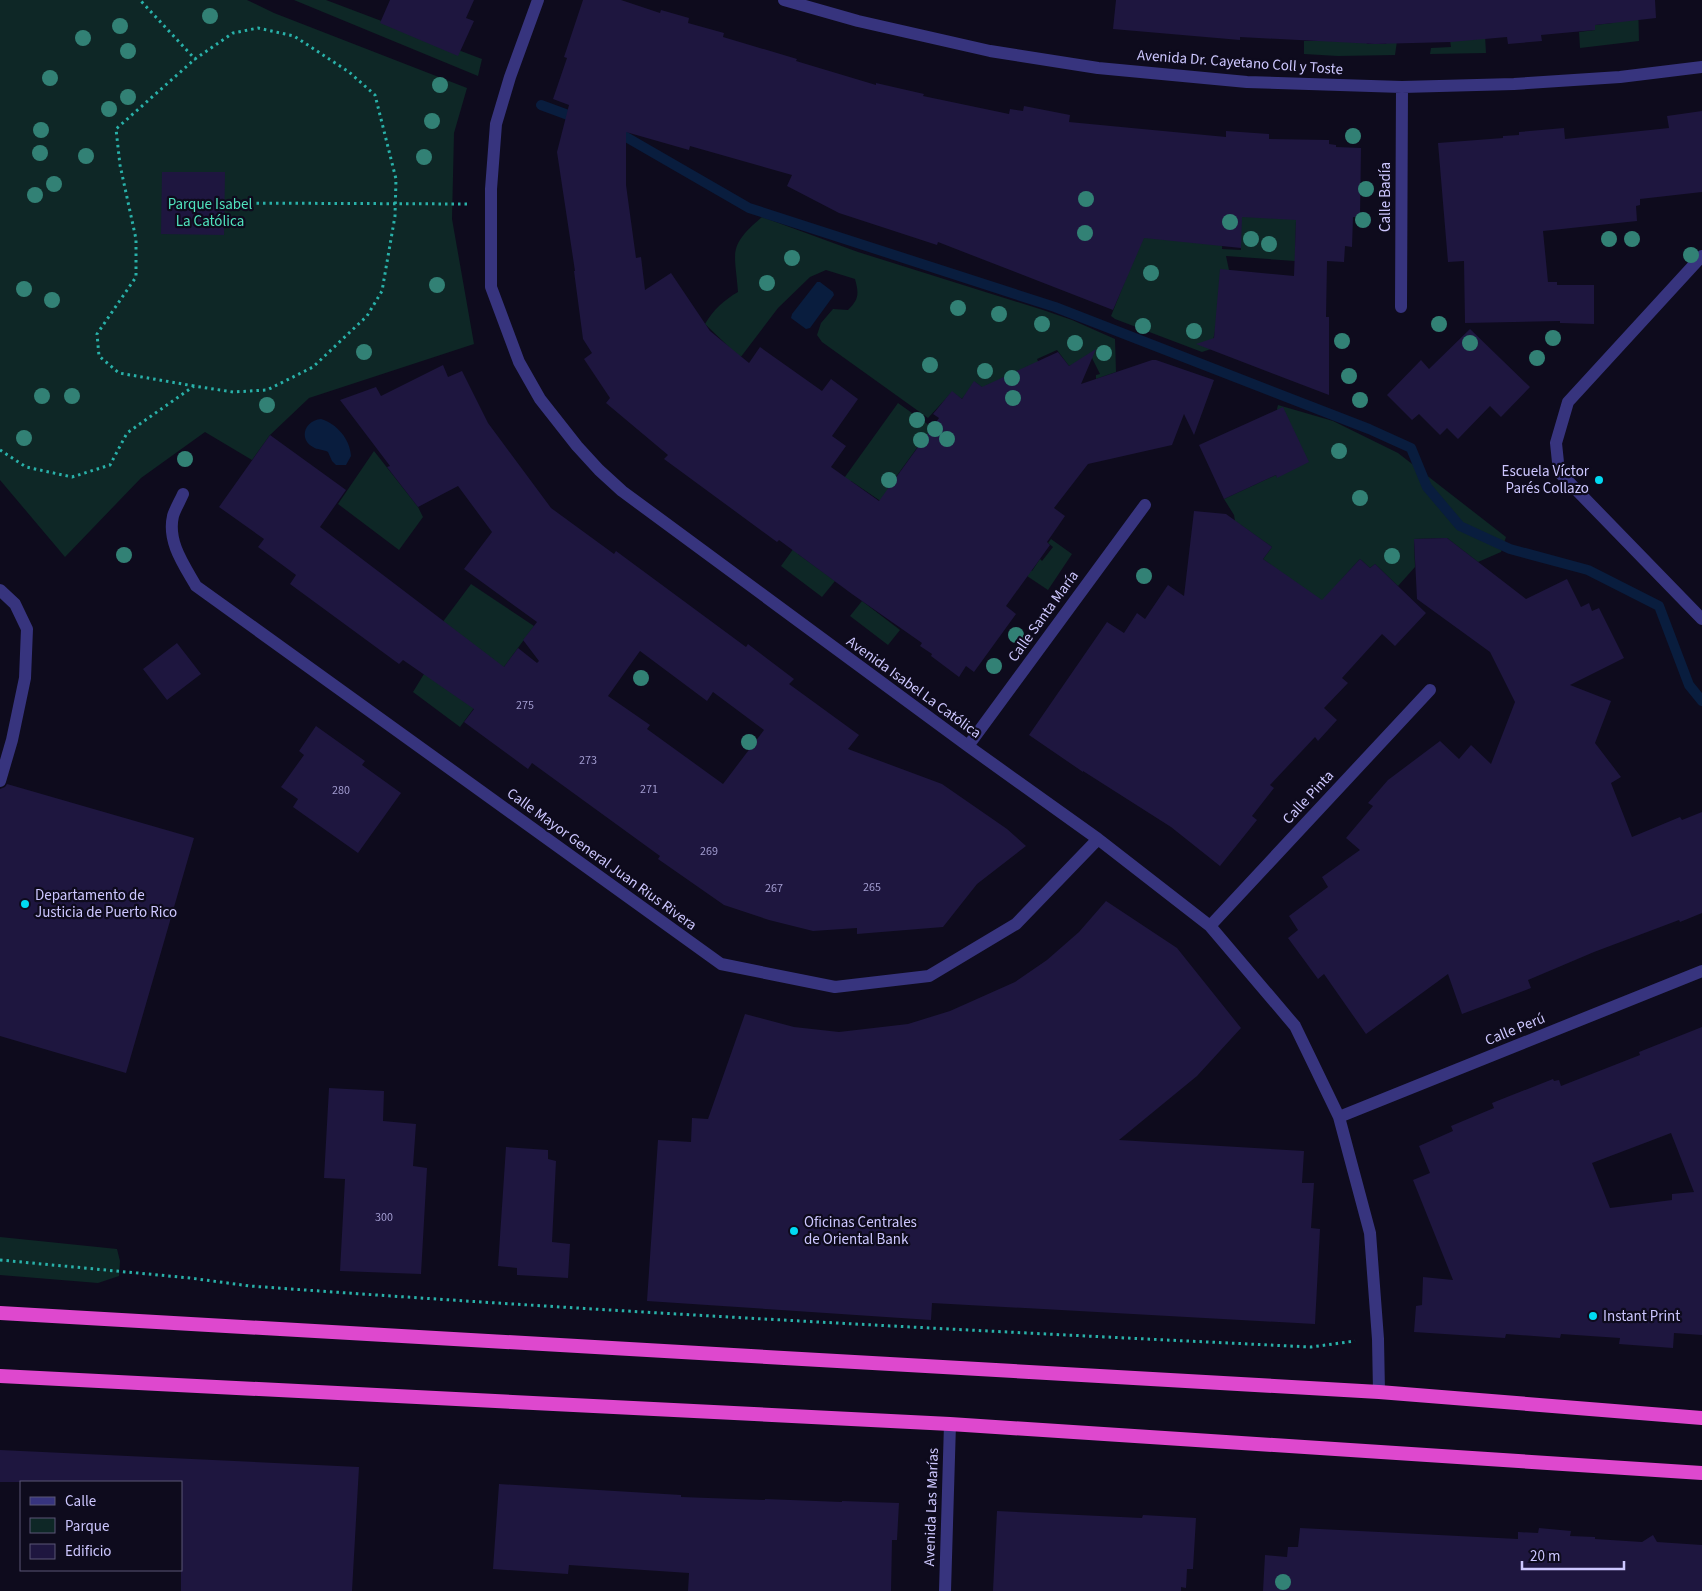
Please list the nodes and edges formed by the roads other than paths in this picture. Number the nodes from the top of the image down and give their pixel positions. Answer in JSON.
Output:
{"nodes":[{"id":1,"x":538,"y":0,"type":"edge"},
{"id":2,"x":784,"y":0,"type":"edge"},
{"id":3,"x":1702,"y":67,"type":"edge"},
{"id":4,"x":1402,"y":87,"type":"junction"},
{"id":5,"x":1702,"y":256,"type":"edge"},
{"id":6,"x":1402,"y":307,"type":"dead end"},
{"id":7,"x":183,"y":494,"type":"dead end"},
{"id":8,"x":1145,"y":505,"type":"dead end"},
{"id":9,"x":0,"y":590,"type":"edge"},
{"id":10,"x":1702,"y":619,"type":"edge"},
{"id":11,"x":1430,"y":690,"type":"dead end"},
{"id":12,"x":968,"y":746,"type":"junction"},
{"id":13,"x":0,"y":782,"type":"edge"},
{"id":14,"x":1098,"y":839,"type":"junction"},
{"id":15,"x":1210,"y":926,"type":"junction"},
{"id":16,"x":1702,"y":971,"type":"edge"},
{"id":17,"x":1339,"y":1117,"type":"junction"},
{"id":18,"x":0,"y":1313,"type":"edge"},
{"id":19,"x":0,"y":1376,"type":"edge"},
{"id":20,"x":1378,"y":1392,"type":"junction"},
{"id":21,"x":1702,"y":1418,"type":"edge"},
{"id":22,"x":950,"y":1424,"type":"junction"},
{"id":23,"x":1702,"y":1473,"type":"edge"},
{"id":24,"x":945,"y":1591,"type":"edge"}],
"edges":[{"from":1,"to":12,"type":"street","name":"Avenida Isabel La Católica"},
{"from":2,"to":4,"type":"street","name":"Avenida Dr. Cayetano Coll y Toste"},
{"from":3,"to":4,"type":"street","name":"Avenida Dr. Cayetano Coll y Toste"},
{"from":4,"to":6,"type":"street","name":"Calle Badía"},
{"from":5,"to":10,"type":"street"},
{"from":7,"to":14,"type":"street","name":"Calle Mayor General Juan Rius Rivera"},
{"from":8,"to":12,"type":"street","name":"Calle Santa María"},
{"from":9,"to":13,"type":"street"},
{"from":11,"to":15,"type":"street","name":"Calle Pinta"},
{"from":12,"to":14,"type":"street","name":"Avenida Isabel La Católica"},
{"from":14,"to":15,"type":"street","name":"Avenida Isabel La Católica"},
{"from":15,"to":17,"type":"street","name":"Avenida Isabel La Católica"},
{"from":16,"to":17,"type":"street","name":"Calle Perú"},
{"from":17,"to":20,"type":"street","name":"Avenida Isabel La Católica"},
{"from":18,"to":20,"type":"highway"},
{"from":19,"to":22,"type":"highway"},
{"from":20,"to":21,"type":"highway"},
{"from":22,"to":23,"type":"highway"},
{"from":22,"to":24,"type":"street","name":"Avenida Las Marías"}]}
